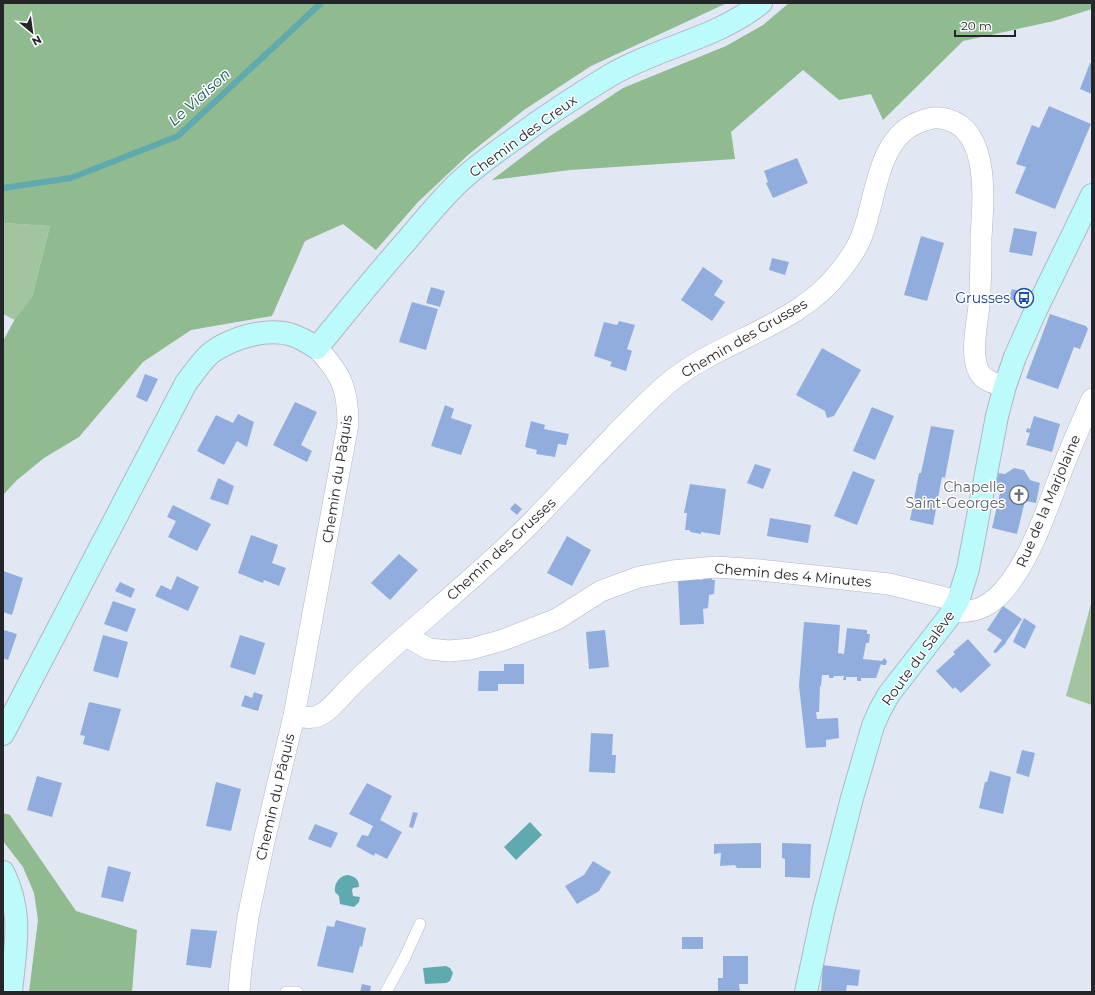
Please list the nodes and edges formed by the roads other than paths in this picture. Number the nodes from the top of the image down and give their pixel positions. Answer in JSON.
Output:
{"nodes":[{"id":1,"x":761,"y":3,"type":"edge"},
{"id":2,"x":1092,"y":194,"type":"edge"},
{"id":3,"x":317,"y":348,"type":"junction"},
{"id":4,"x":1005,"y":386,"type":"junction"},
{"id":5,"x":1092,"y":400,"type":"edge"},
{"id":6,"x":955,"y":606,"type":"junction"},
{"id":7,"x":406,"y":636,"type":"junction"},
{"id":8,"x":294,"y":716,"type":"junction"},
{"id":9,"x":3,"y":734,"type":"edge"},
{"id":10,"x":3,"y":872,"type":"edge"},
{"id":11,"x":420,"y":924,"type":"dead end"},
{"id":12,"x":11,"y":992,"type":"edge"},
{"id":13,"x":239,"y":992,"type":"edge"},
{"id":14,"x":286,"y":992,"type":"edge"},
{"id":15,"x":297,"y":992,"type":"edge"},
{"id":16,"x":386,"y":992,"type":"edge"},
{"id":17,"x":806,"y":992,"type":"edge"}],
"edges":[{"from":1,"to":3,"type":"street","name":"Chemin des Creux"},
{"from":2,"to":4,"type":"street","name":"Route du Salève"},
{"from":3,"to":8,"type":"street","name":"Chemin du Pâquis"},
{"from":3,"to":9,"type":"street","name":"Chemin du Pâquis"},
{"from":4,"to":6,"type":"street","name":"Route du Salève"},
{"from":4,"to":7,"type":"street","name":"Chemin des Grusses"},
{"from":5,"to":6,"type":"street","name":"Rue de la Marjolaine"},
{"from":6,"to":7,"type":"street","name":"Chemin des 4 Minutes"},
{"from":6,"to":17,"type":"street","name":"Route du Salève"},
{"from":7,"to":8,"type":"street","name":"Chemin des Grusses"},
{"from":8,"to":13,"type":"street","name":"Chemin du Pâquis"},
{"from":10,"to":12,"type":"street"},
{"from":11,"to":16,"type":"lane"},
{"from":14,"to":15,"type":"lane"}]}
